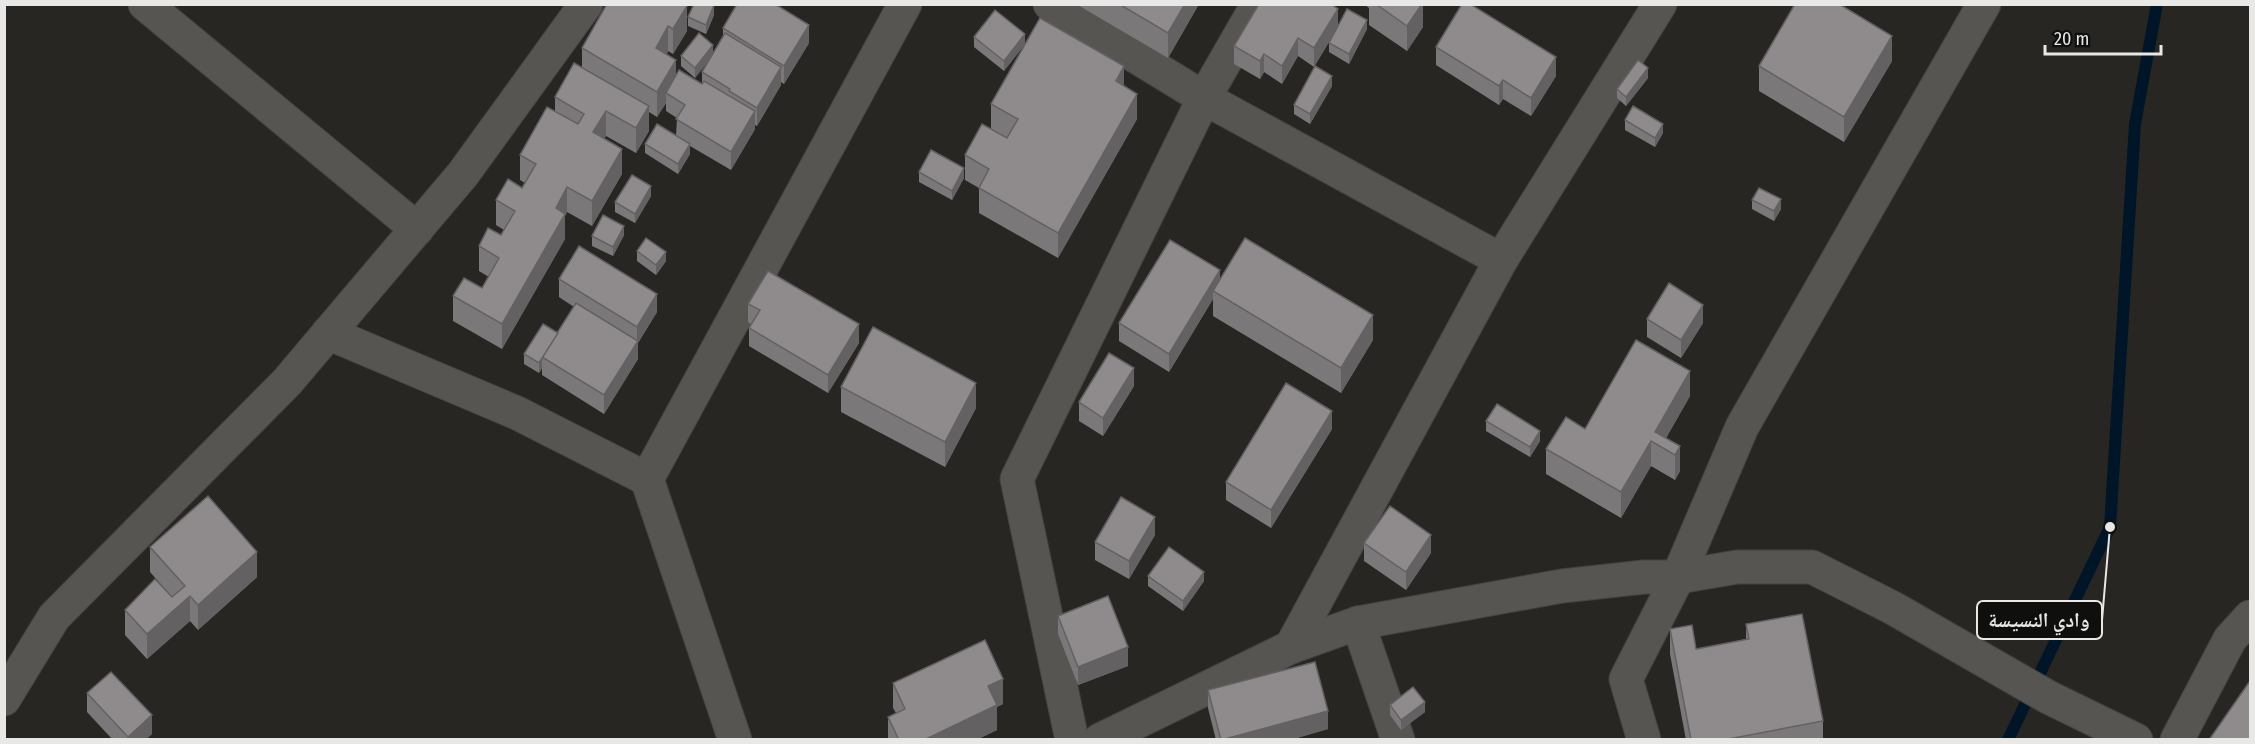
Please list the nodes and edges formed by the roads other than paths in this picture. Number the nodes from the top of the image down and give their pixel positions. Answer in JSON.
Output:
{"nodes":[{"id":1,"x":145,"y":4,"type":"edge"},
{"id":2,"x":905,"y":4,"type":"edge"},
{"id":3,"x":1050,"y":4,"type":"edge"},
{"id":4,"x":1258,"y":4,"type":"edge"},
{"id":5,"x":1660,"y":4,"type":"edge"},
{"id":6,"x":1984,"y":4,"type":"edge"},
{"id":7,"x":584,"y":5,"type":"edge"},
{"id":8,"x":1204,"y":98,"type":"junction"},
{"id":9,"x":417,"y":229,"type":"junction"},
{"id":10,"x":1500,"y":260,"type":"junction"},
{"id":11,"x":328,"y":333,"type":"junction"},
{"id":12,"x":647,"y":479,"type":"junction"},
{"id":13,"x":1678,"y":578,"type":"junction"},
{"id":14,"x":2250,"y":617,"type":"edge"},
{"id":15,"x":1358,"y":623,"type":"junction"},
{"id":16,"x":1291,"y":647,"type":"junction"},
{"id":17,"x":4,"y":699,"type":"edge"},
{"id":18,"x":735,"y":740,"type":"edge"},
{"id":19,"x":1072,"y":740,"type":"edge"},
{"id":20,"x":1100,"y":740,"type":"edge"},
{"id":21,"x":1398,"y":740,"type":"edge"},
{"id":22,"x":1644,"y":740,"type":"edge"},
{"id":23,"x":2136,"y":740,"type":"edge"},
{"id":24,"x":2176,"y":740,"type":"edge"}],
"edges":[{"from":1,"to":9,"type":"street"},
{"from":2,"to":12,"type":"street"},
{"from":3,"to":8,"type":"street"},
{"from":4,"to":8,"type":"street"},
{"from":5,"to":10,"type":"street"},
{"from":6,"to":13,"type":"street"},
{"from":7,"to":9,"type":"street"},
{"from":8,"to":10,"type":"street"},
{"from":8,"to":19,"type":"street"},
{"from":9,"to":11,"type":"street"},
{"from":10,"to":16,"type":"street"},
{"from":11,"to":12,"type":"street"},
{"from":11,"to":17,"type":"street"},
{"from":12,"to":18,"type":"street"},
{"from":13,"to":15,"type":"street"},
{"from":13,"to":22,"type":"street"},
{"from":13,"to":23,"type":"street"},
{"from":14,"to":24,"type":"street"},
{"from":15,"to":16,"type":"street"},
{"from":15,"to":21,"type":"street"},
{"from":16,"to":20,"type":"street"}]}
